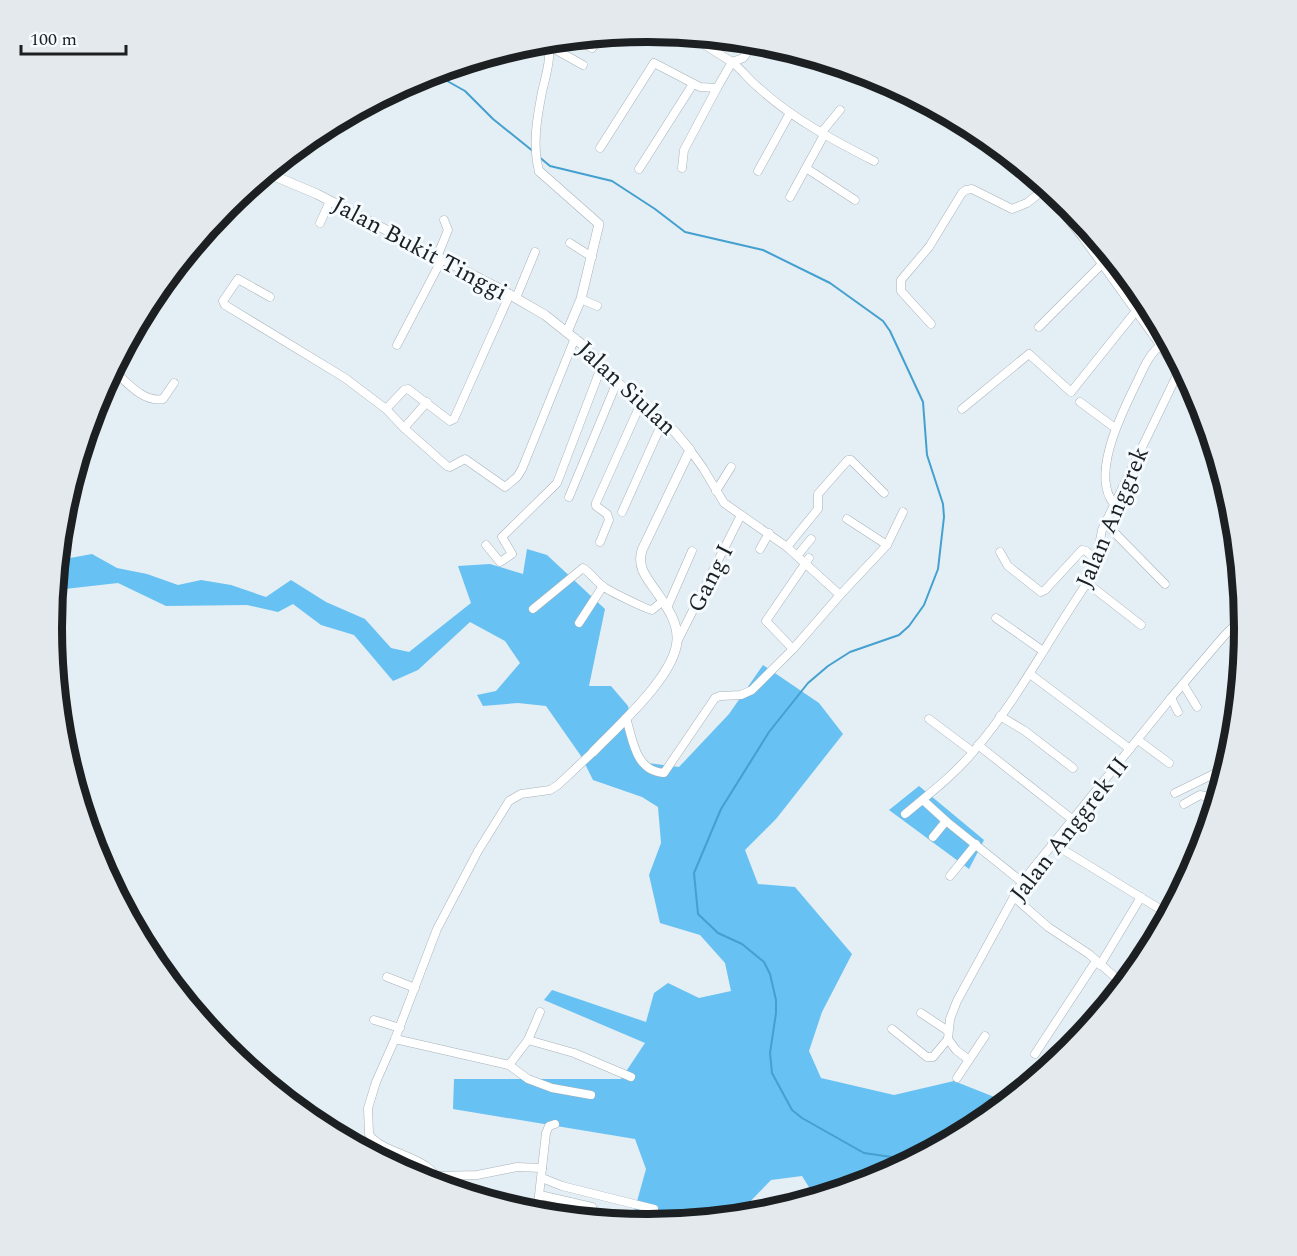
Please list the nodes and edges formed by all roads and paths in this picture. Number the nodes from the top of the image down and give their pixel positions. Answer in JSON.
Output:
{"nodes":[{"id":1,"x":704,"y":45,"type":"edge"},
{"id":2,"x":557,"y":49,"type":"edge"},
{"id":3,"x":549,"y":51,"type":"edge"},
{"id":4,"x":748,"y":51,"type":"edge"},
{"id":5,"x":732,"y":62,"type":"junction"},
{"id":6,"x":583,"y":66,"type":"dead end"},
{"id":7,"x":693,"y":84,"type":"junction"},
{"id":8,"x":717,"y":88,"type":"junction"},
{"id":9,"x":840,"y":110,"type":"dead end"},
{"id":10,"x":790,"y":113,"type":"junction"},
{"id":11,"x":823,"y":134,"type":"junction"},
{"id":12,"x":600,"y":148,"type":"dead end"},
{"id":13,"x":874,"y":161,"type":"dead end"},
{"id":14,"x":682,"y":168,"type":"dead end"},
{"id":15,"x":807,"y":168,"type":"junction"},
{"id":16,"x":639,"y":169,"type":"dead end"},
{"id":17,"x":538,"y":171,"type":"joint"},
{"id":18,"x":758,"y":171,"type":"dead end"},
{"id":19,"x":275,"y":177,"type":"edge"},
{"id":20,"x":1041,"y":193,"type":"edge"},
{"id":21,"x":790,"y":197,"type":"dead end"},
{"id":22,"x":855,"y":200,"type":"dead end"},
{"id":23,"x":330,"y":201,"type":"junction"},
{"id":24,"x":444,"y":220,"type":"dead end"},
{"id":25,"x":320,"y":223,"type":"dead end"},
{"id":26,"x":1073,"y":225,"type":"edge"},
{"id":27,"x":570,"y":243,"type":"dead end"},
{"id":28,"x":535,"y":252,"type":"dead end"},
{"id":29,"x":592,"y":257,"type":"junction"},
{"id":30,"x":440,"y":258,"type":"junction"},
{"id":31,"x":1102,"y":264,"type":"junction"},
{"id":32,"x":513,"y":296,"type":"junction"},
{"id":33,"x":270,"y":297,"type":"dead end"},
{"id":34,"x":581,"y":299,"type":"junction"},
{"id":35,"x":597,"y":306,"type":"dead end"},
{"id":36,"x":1136,"y":311,"type":"junction"},
{"id":37,"x":931,"y":324,"type":"dead end"},
{"id":38,"x":1039,"y":327,"type":"dead end"},
{"id":39,"x":1153,"y":329,"type":"edge"},
{"id":40,"x":571,"y":335,"type":"junction"},
{"id":41,"x":398,"y":345,"type":"dead end"},
{"id":42,"x":1161,"y":345,"type":"edge"},
{"id":43,"x":602,"y":364,"type":"junction"},
{"id":44,"x":1177,"y":375,"type":"edge"},
{"id":45,"x":120,"y":376,"type":"edge"},
{"id":46,"x":617,"y":382,"type":"junction"},
{"id":47,"x":174,"y":383,"type":"dead end"},
{"id":48,"x":427,"y":402,"type":"junction"},
{"id":49,"x":1080,"y":402,"type":"dead end"},
{"id":50,"x":642,"y":403,"type":"junction"},
{"id":51,"x":386,"y":409,"type":"junction"},
{"id":52,"x":962,"y":409,"type":"dead end"},
{"id":53,"x":663,"y":422,"type":"junction"},
{"id":54,"x":404,"y":428,"type":"junction"},
{"id":55,"x":1115,"y":428,"type":"junction"},
{"id":56,"x":690,"y":450,"type":"junction"},
{"id":57,"x":731,"y":467,"type":"dead end"},
{"id":58,"x":716,"y":491,"type":"junction"},
{"id":59,"x":884,"y":493,"type":"dead end"},
{"id":60,"x":569,"y":497,"type":"dead end"},
{"id":61,"x":1114,"y":504,"type":"junction"},
{"id":62,"x":622,"y":512,"type":"dead end"},
{"id":63,"x":903,"y":512,"type":"dead end"},
{"id":64,"x":741,"y":515,"type":"junction"},
{"id":65,"x":847,"y":519,"type":"dead end"},
{"id":66,"x":1105,"y":523,"type":"junction"},
{"id":67,"x":769,"y":533,"type":"junction"},
{"id":68,"x":811,"y":538,"type":"dead end"},
{"id":69,"x":600,"y":542,"type":"dead end"},
{"id":70,"x":486,"y":545,"type":"dead end"},
{"id":71,"x":887,"y":545,"type":"junction"},
{"id":72,"x":787,"y":547,"type":"junction"},
{"id":73,"x":760,"y":549,"type":"dead end"},
{"id":74,"x":692,"y":551,"type":"dead end"},
{"id":75,"x":1000,"y":552,"type":"dead end"},
{"id":76,"x":797,"y":556,"type":"junction"},
{"id":77,"x":1096,"y":560,"type":"junction"},
{"id":78,"x":807,"y":561,"type":"junction"},
{"id":79,"x":1087,"y":583,"type":"junction"},
{"id":80,"x":1165,"y":584,"type":"dead end"},
{"id":81,"x":603,"y":586,"type":"junction"},
{"id":82,"x":840,"y":595,"type":"junction"},
{"id":83,"x":665,"y":604,"type":"junction"},
{"id":84,"x":533,"y":609,"type":"dead end"},
{"id":85,"x":996,"y":618,"type":"dead end"},
{"id":86,"x":579,"y":623,"type":"dead end"},
{"id":87,"x":1141,"y":625,"type":"dead end"},
{"id":88,"x":1234,"y":626,"type":"edge"},
{"id":89,"x":678,"y":640,"type":"junction"},
{"id":90,"x":792,"y":649,"type":"junction"},
{"id":91,"x":1043,"y":651,"type":"junction"},
{"id":92,"x":1030,"y":674,"type":"junction"},
{"id":93,"x":1183,"y":684,"type":"junction"},
{"id":94,"x":1171,"y":698,"type":"junction"},
{"id":95,"x":1197,"y":707,"type":"dead end"},
{"id":96,"x":1178,"y":712,"type":"dead end"},
{"id":97,"x":1000,"y":716,"type":"junction"},
{"id":98,"x":626,"y":718,"type":"junction"},
{"id":99,"x":929,"y":719,"type":"dead end"},
{"id":100,"x":1138,"y":740,"type":"junction"},
{"id":101,"x":978,"y":745,"type":"junction"},
{"id":102,"x":1130,"y":749,"type":"junction"},
{"id":103,"x":593,"y":752,"type":"joint"},
{"id":104,"x":973,"y":752,"type":"junction"},
{"id":105,"x":1169,"y":763,"type":"dead end"},
{"id":106,"x":1073,"y":768,"type":"dead end"},
{"id":107,"x":1217,"y":773,"type":"edge"},
{"id":108,"x":1175,"y":793,"type":"dead end"},
{"id":109,"x":1209,"y":797,"type":"edge"},
{"id":110,"x":923,"y":800,"type":"junction"},
{"id":111,"x":1184,"y":804,"type":"dead end"},
{"id":112,"x":904,"y":814,"type":"dead end"},
{"id":113,"x":1073,"y":820,"type":"junction"},
{"id":114,"x":946,"y":821,"type":"junction"},
{"id":115,"x":933,"y":837,"type":"dead end"},
{"id":116,"x":1052,"y":843,"type":"junction"},
{"id":117,"x":976,"y":844,"type":"junction"},
{"id":118,"x":950,"y":876,"type":"dead end"},
{"id":119,"x":1022,"y":882,"type":"junction"},
{"id":120,"x":1014,"y":897,"type":"junction"},
{"id":121,"x":1141,"y":897,"type":"junction"},
{"id":122,"x":1161,"y":911,"type":"edge"},
{"id":123,"x":1098,"y":963,"type":"junction"},
{"id":124,"x":387,"y":977,"type":"dead end"},
{"id":125,"x":1118,"y":979,"type":"edge"},
{"id":126,"x":415,"y":988,"type":"junction"},
{"id":127,"x":540,"y":1012,"type":"dead end"},
{"id":128,"x":921,"y":1013,"type":"dead end"},
{"id":129,"x":374,"y":1020,"type":"dead end"},
{"id":130,"x":400,"y":1028,"type":"junction"},
{"id":131,"x":892,"y":1029,"type":"dead end"},
{"id":132,"x":948,"y":1035,"type":"junction"},
{"id":133,"x":985,"y":1036,"type":"dead end"},
{"id":134,"x":395,"y":1039,"type":"junction"},
{"id":135,"x":528,"y":1040,"type":"junction"},
{"id":136,"x":1035,"y":1054,"type":"dead end"},
{"id":137,"x":969,"y":1060,"type":"junction"},
{"id":138,"x":509,"y":1065,"type":"junction"},
{"id":139,"x":631,"y":1077,"type":"dead end"},
{"id":140,"x":957,"y":1078,"type":"dead end"},
{"id":141,"x":591,"y":1095,"type":"dead end"},
{"id":142,"x":555,"y":1124,"type":"dead end"},
{"id":143,"x":542,"y":1168,"type":"junction"},
{"id":144,"x":427,"y":1170,"type":"edge"},
{"id":145,"x":542,"y":1178,"type":"junction"},
{"id":146,"x":449,"y":1179,"type":"edge"},
{"id":147,"x":540,"y":1195,"type":"junction"},
{"id":148,"x":538,"y":1204,"type":"edge"},
{"id":149,"x":592,"y":1207,"type":"dead end"},
{"id":150,"x":654,"y":1209,"type":"dead end"}],
"edges":[{"from":1,"to":5,"type":"street"},
{"from":2,"to":6,"type":"street"},
{"from":3,"to":17,"type":"street"},
{"from":4,"to":5,"type":"street"},
{"from":5,"to":8,"type":"street"},
{"from":5,"to":10,"type":"street"},
{"from":7,"to":8,"type":"street"},
{"from":7,"to":12,"type":"street"},
{"from":7,"to":16,"type":"street"},
{"from":8,"to":14,"type":"street"},
{"from":9,"to":11,"type":"street"},
{"from":10,"to":11,"type":"street"},
{"from":10,"to":18,"type":"street"},
{"from":11,"to":13,"type":"street"},
{"from":11,"to":15,"type":"street"},
{"from":15,"to":21,"type":"street"},
{"from":15,"to":22,"type":"street"},
{"from":17,"to":29,"type":"street"},
{"from":19,"to":23,"type":"street","name":"Jalan Bukit Tinggi"},
{"from":20,"to":37,"type":"street"},
{"from":23,"to":25,"type":"street"},
{"from":23,"to":30,"type":"street","name":"Jalan Bukit Tinggi"},
{"from":24,"to":30,"type":"street"},
{"from":26,"to":31,"type":"street"},
{"from":27,"to":29,"type":"street"},
{"from":28,"to":32,"type":"street"},
{"from":29,"to":34,"type":"street"},
{"from":30,"to":32,"type":"street","name":"Jalan Bukit Tinggi"},
{"from":30,"to":41,"type":"street"},
{"from":31,"to":36,"type":"street"},
{"from":31,"to":38,"type":"street"},
{"from":32,"to":40,"type":"street","name":"Jalan Bukit Tinggi"},
{"from":32,"to":48,"type":"street"},
{"from":33,"to":51,"type":"street"},
{"from":34,"to":35,"type":"street"},
{"from":34,"to":40,"type":"street"},
{"from":36,"to":39,"type":"street"},
{"from":36,"to":52,"type":"street"},
{"from":40,"to":43,"type":"street","name":"Jalan Siulan"},
{"from":40,"to":54,"type":"street"},
{"from":42,"to":55,"type":"street"},
{"from":43,"to":46,"type":"street","name":"Jalan Siulan"},
{"from":43,"to":70,"type":"street"},
{"from":44,"to":61,"type":"street","name":"Jalan Anggrek"},
{"from":45,"to":47,"type":"street"},
{"from":46,"to":50,"type":"street","name":"Jalan Siulan"},
{"from":46,"to":60,"type":"street"},
{"from":48,"to":51,"type":"street"},
{"from":48,"to":54,"type":"street"},
{"from":49,"to":55,"type":"street"},
{"from":50,"to":53,"type":"street","name":"Jalan Siulan"},
{"from":50,"to":69,"type":"street"},
{"from":51,"to":54,"type":"street"},
{"from":53,"to":56,"type":"street","name":"Jalan Siulan"},
{"from":53,"to":62,"type":"street"},
{"from":55,"to":61,"type":"street"},
{"from":56,"to":58,"type":"street"},
{"from":56,"to":83,"type":"street","name":"Jalan Siulan"},
{"from":57,"to":58,"type":"street"},
{"from":58,"to":64,"type":"street"},
{"from":59,"to":72,"type":"street"},
{"from":61,"to":66,"type":"street","name":"Jalan Anggrek"},
{"from":63,"to":71,"type":"street"},
{"from":64,"to":67,"type":"street"},
{"from":64,"to":89,"type":"street","name":"Gang I"},
{"from":65,"to":71,"type":"street"},
{"from":66,"to":77,"type":"street","name":"Jalan Anggrek"},
{"from":66,"to":80,"type":"street"},
{"from":67,"to":72,"type":"street"},
{"from":67,"to":73,"type":"street"},
{"from":68,"to":76,"type":"street"},
{"from":71,"to":82,"type":"street"},
{"from":72,"to":76,"type":"street"},
{"from":74,"to":83,"type":"street"},
{"from":75,"to":77,"type":"street"},
{"from":76,"to":78,"type":"street"},
{"from":77,"to":79,"type":"street","name":"Jalan Anggrek"},
{"from":78,"to":82,"type":"street"},
{"from":78,"to":90,"type":"street"},
{"from":79,"to":87,"type":"street"},
{"from":79,"to":91,"type":"street","name":"Jalan Anggrek"},
{"from":81,"to":83,"type":"street"},
{"from":81,"to":84,"type":"street"},
{"from":81,"to":86,"type":"street"},
{"from":82,"to":90,"type":"street"},
{"from":83,"to":89,"type":"street","name":"Jalan Siulan"},
{"from":85,"to":91,"type":"street"},
{"from":88,"to":93,"type":"street","name":"Jalan Anggrek II"},
{"from":89,"to":98,"type":"street"},
{"from":90,"to":98,"type":"street"},
{"from":91,"to":92,"type":"street","name":"Jalan Anggrek"},
{"from":92,"to":97,"type":"street","name":"Jalan Anggrek"},
{"from":92,"to":102,"type":"street"},
{"from":93,"to":94,"type":"street","name":"Jalan Anggrek II"},
{"from":93,"to":95,"type":"street"},
{"from":94,"to":96,"type":"street"},
{"from":94,"to":100,"type":"street","name":"Jalan Anggrek II"},
{"from":97,"to":101,"type":"street","name":"Jalan Anggrek"},
{"from":97,"to":106,"type":"street"},
{"from":98,"to":103,"type":"street"},
{"from":99,"to":104,"type":"street"},
{"from":100,"to":102,"type":"street","name":"Jalan Anggrek II"},
{"from":100,"to":105,"type":"street"},
{"from":101,"to":104,"type":"street","name":"Jalan Anggrek"},
{"from":101,"to":113,"type":"street"},
{"from":102,"to":113,"type":"street","name":"Jalan Anggrek II"},
{"from":103,"to":126,"type":"street"},
{"from":104,"to":110,"type":"street","name":"Jalan Anggrek"},
{"from":107,"to":108,"type":"street"},
{"from":109,"to":111,"type":"street"},
{"from":110,"to":112,"type":"street","name":"Jalan Anggrek"},
{"from":110,"to":114,"type":"street"},
{"from":113,"to":116,"type":"street","name":"Jalan Anggrek II"},
{"from":114,"to":115,"type":"street"},
{"from":114,"to":117,"type":"street"},
{"from":116,"to":119,"type":"street","name":"Jalan Anggrek II"},
{"from":116,"to":121,"type":"street"},
{"from":117,"to":118,"type":"street"},
{"from":117,"to":119,"type":"street"},
{"from":119,"to":120,"type":"street","name":"Jalan Anggrek II"},
{"from":120,"to":123,"type":"street"},
{"from":120,"to":132,"type":"street","name":"Jalan Anggrek II"},
{"from":121,"to":122,"type":"street"},
{"from":121,"to":123,"type":"street"},
{"from":123,"to":125,"type":"street"},
{"from":123,"to":136,"type":"street"},
{"from":124,"to":126,"type":"street"},
{"from":126,"to":130,"type":"street"},
{"from":127,"to":135,"type":"street"},
{"from":128,"to":132,"type":"street"},
{"from":129,"to":130,"type":"street"},
{"from":130,"to":134,"type":"street"},
{"from":131,"to":132,"type":"street"},
{"from":132,"to":137,"type":"street"},
{"from":133,"to":137,"type":"street"},
{"from":134,"to":138,"type":"street"},
{"from":134,"to":144,"type":"street"},
{"from":135,"to":138,"type":"street"},
{"from":135,"to":139,"type":"street"},
{"from":137,"to":140,"type":"street"},
{"from":138,"to":141,"type":"street"},
{"from":142,"to":143,"type":"street"},
{"from":143,"to":145,"type":"street"},
{"from":143,"to":146,"type":"street"},
{"from":145,"to":147,"type":"street"},
{"from":145,"to":150,"type":"street"},
{"from":147,"to":148,"type":"street"},
{"from":147,"to":149,"type":"street"}]}
